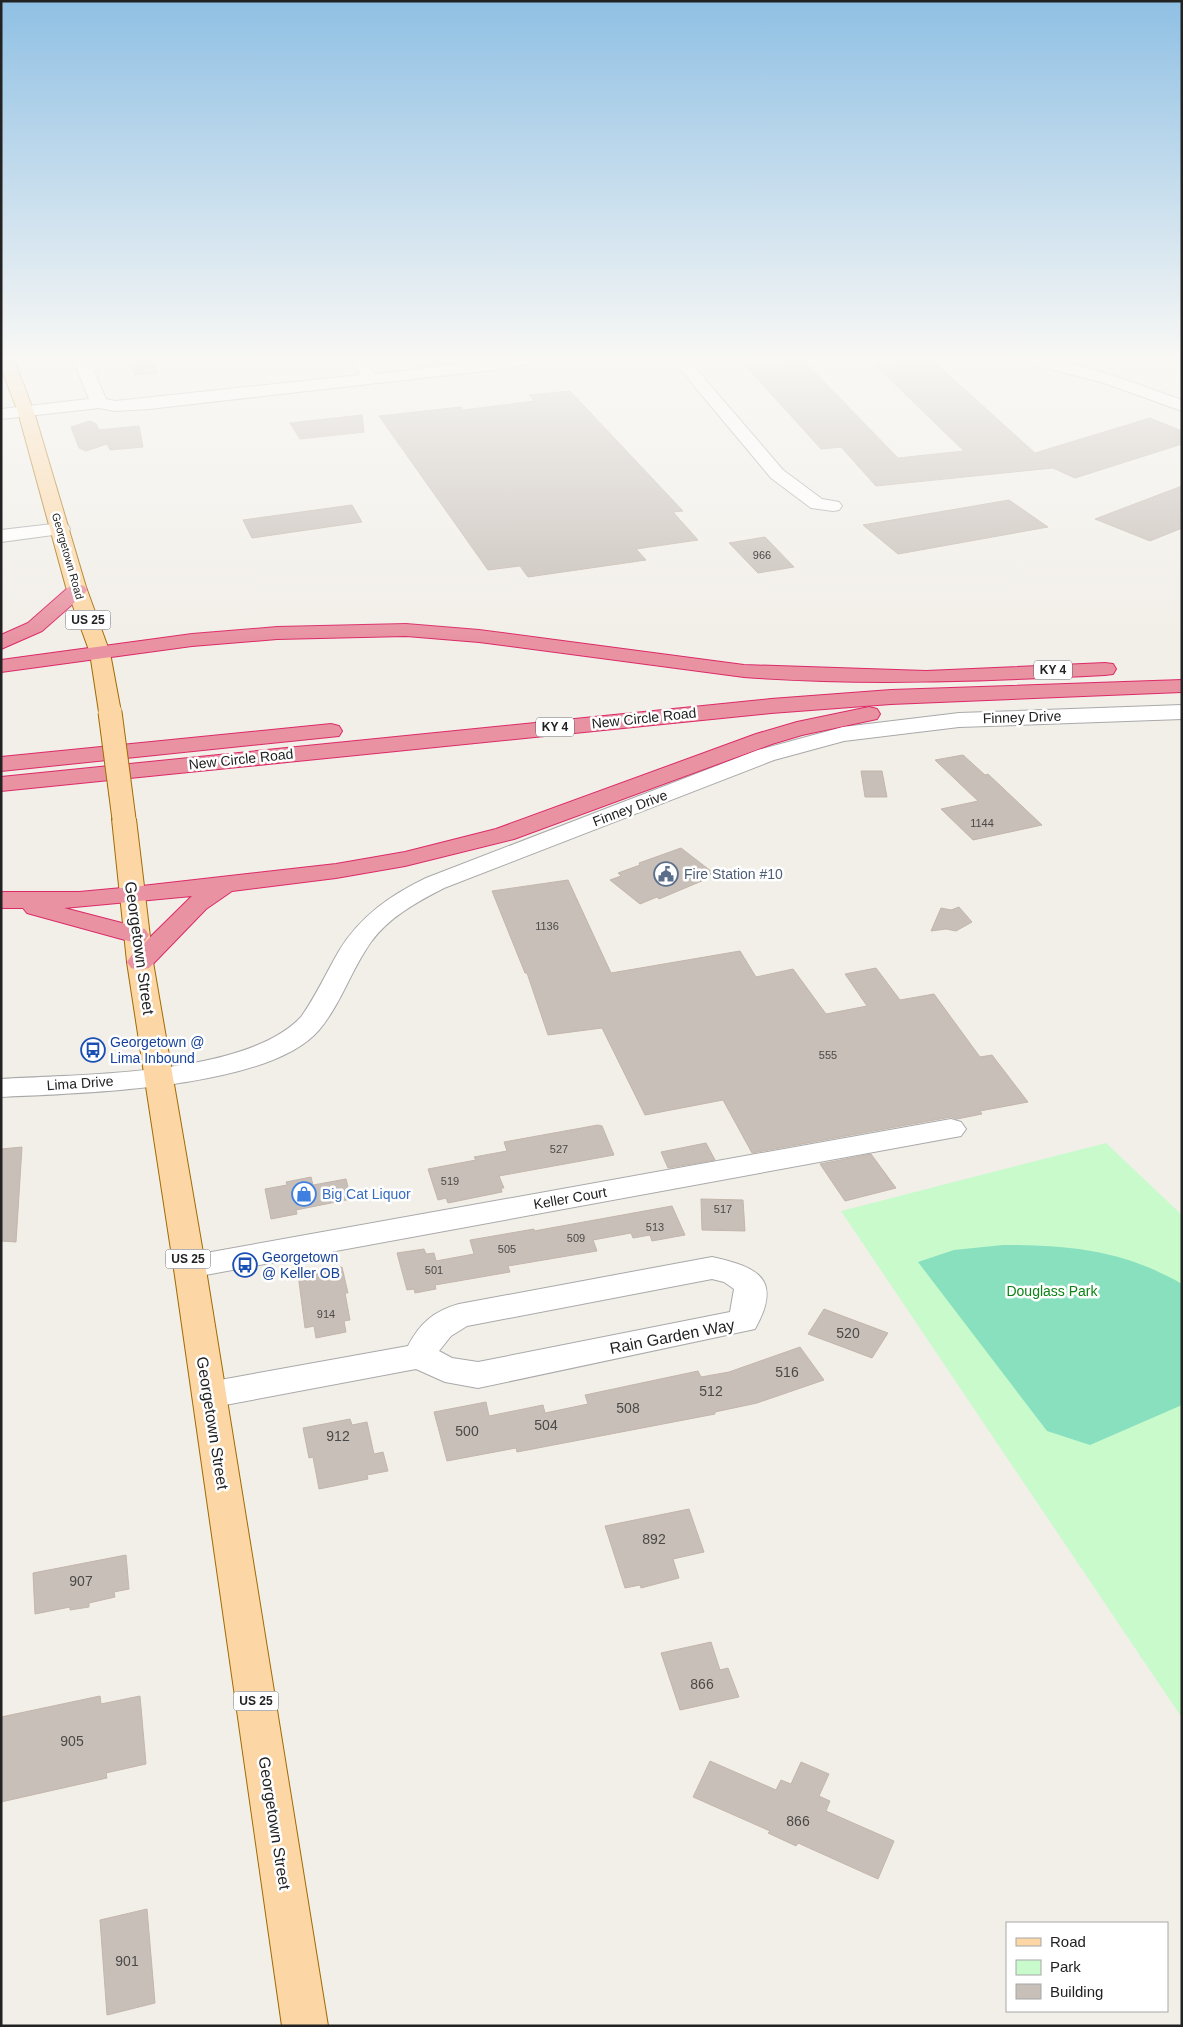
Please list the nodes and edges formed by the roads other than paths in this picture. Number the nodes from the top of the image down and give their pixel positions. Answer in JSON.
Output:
{"nodes":[{"id":1,"x":38,"y":452,"type":"edge"},
{"id":2,"x":758,"y":452,"type":"edge"},
{"id":3,"x":832,"y":506,"type":"dead end"},
{"id":4,"x":61,"y":529,"type":"junction"},
{"id":5,"x":1,"y":536,"type":"edge"},
{"id":6,"x":77,"y":590,"type":"junction"},
{"id":7,"x":1,"y":643,"type":"edge"},
{"id":8,"x":100,"y":653,"type":"junction"},
{"id":9,"x":1,"y":666,"type":"edge"},
{"id":10,"x":1182,"y":668,"type":"edge"},
{"id":11,"x":924,"y":677,"type":"junction"},
{"id":12,"x":1182,"y":686,"type":"edge"},
{"id":13,"x":1110,"y":687,"type":"junction"},
{"id":14,"x":1182,"y":712,"type":"edge"},
{"id":15,"x":1,"y":764,"type":"edge"},
{"id":16,"x":1,"y":784,"type":"edge"},
{"id":17,"x":124,"y":819,"type":"joint"},
{"id":18,"x":227,"y":883,"type":"junction"},
{"id":19,"x":133,"y":895,"type":"junction"},
{"id":20,"x":6,"y":900,"type":"edge"},
{"id":21,"x":136,"y":935,"type":"junction"},
{"id":22,"x":140,"y":962,"type":"junction"},
{"id":23,"x":160,"y":1077,"type":"junction"},
{"id":24,"x":1,"y":1088,"type":"edge"},
{"id":25,"x":951,"y":1129,"type":"dead end"},
{"id":26,"x":189,"y":1267,"type":"junction"},
{"id":27,"x":420,"y":1356,"type":"junction"},
{"id":28,"x":209,"y":1395,"type":"junction"},
{"id":29,"x":295,"y":2020,"type":"edge"}],
"edges":[{"from":1,"to":4,"type":"main road","name":"Georgetown Road","number":"US 25"},
{"from":2,"to":3,"type":"street"},
{"from":4,"to":5,"type":"street"},
{"from":4,"to":6,"type":"main road","name":"Georgetown Road","number":"US 25"},
{"from":6,"to":7,"type":"highway"},
{"from":6,"to":8,"type":"main road","name":"Georgetown Road","number":"US 25"},
{"from":8,"to":9,"type":"highway"},
{"from":8,"to":11,"type":"highway"},
{"from":8,"to":17,"type":"main road","name":"Georgetown Road","number":"US 25","bridge":true},
{"from":10,"to":11,"type":"highway","number":"KY 4"},
{"from":11,"to":15,"type":"highway","name":"New Circle Road","number":"KY 4"},
{"from":12,"to":13,"type":"highway","number":"KY 4"},
{"from":13,"to":16,"type":"highway","name":"New Circle Road","number":"KY 4"},
{"from":13,"to":18,"type":"highway"},
{"from":14,"to":23,"type":"street","name":"Finney Drive"},
{"from":17,"to":19,"type":"main road","name":"Georgetown Street","number":"US 25"},
{"from":18,"to":19,"type":"highway"},
{"from":18,"to":22,"type":"highway"},
{"from":19,"to":20,"type":"highway"},
{"from":19,"to":21,"type":"main road","name":"Georgetown Street","number":"US 25"},
{"from":20,"to":21,"type":"highway"},
{"from":21,"to":22,"type":"main road","name":"Georgetown Street","number":"US 25"},
{"from":22,"to":23,"type":"main road","name":"Georgetown Street","number":"US 25"},
{"from":23,"to":24,"type":"street","name":"Lima Drive"},
{"from":23,"to":26,"type":"main road","name":"Georgetown Street","number":"US 25"},
{"from":25,"to":26,"type":"street","name":"Keller Court"},
{"from":26,"to":28,"type":"main road","name":"Georgetown Street","number":"US 25"},
{"from":27,"to":27,"type":"street","name":"Rain Garden Way"},
{"from":27,"to":28,"type":"street"},
{"from":28,"to":29,"type":"main road","name":"Georgetown Street","number":"US 25"}]}
